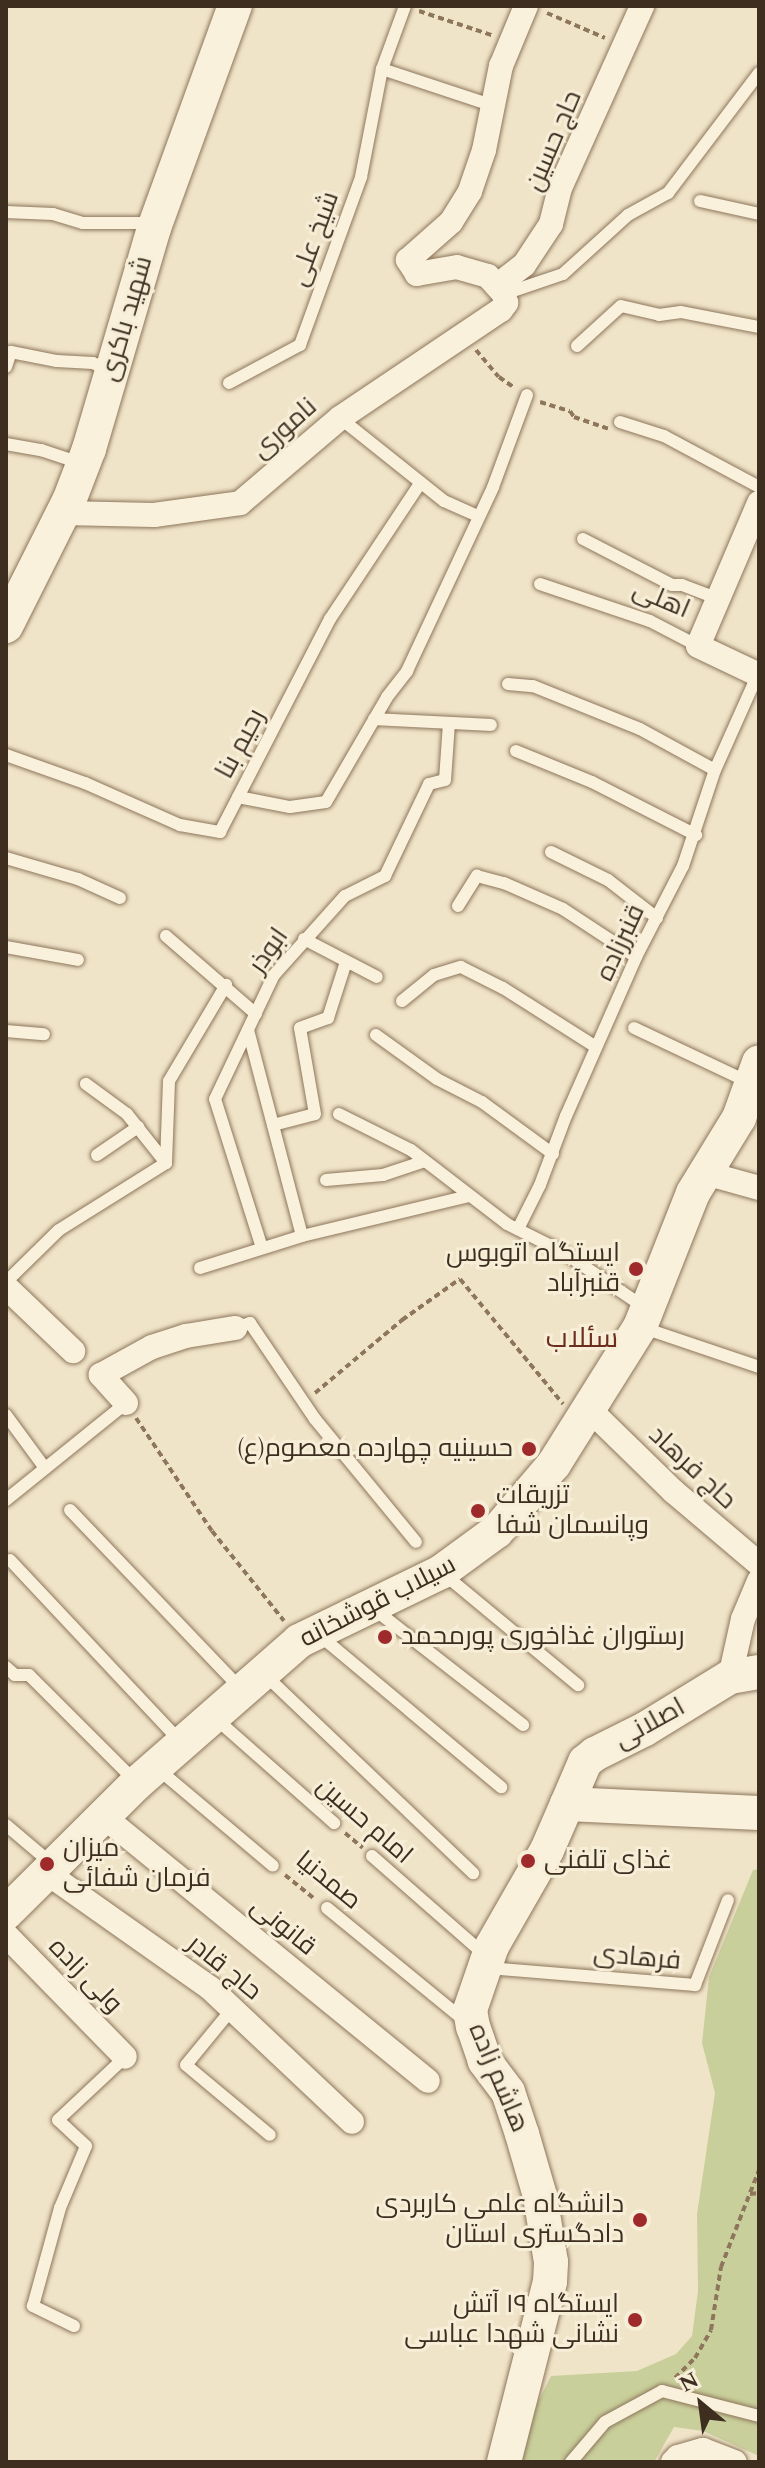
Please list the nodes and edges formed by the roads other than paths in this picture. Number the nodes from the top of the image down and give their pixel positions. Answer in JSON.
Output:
{"nodes":[{"id":1,"x":235,"y":6,"type":"edge"},
{"id":2,"x":405,"y":6,"type":"edge"},
{"id":3,"x":642,"y":6,"type":"edge"},
{"id":4,"x":534,"y":9,"type":"edge"},
{"id":5,"x":382,"y":69,"type":"junction"},
{"id":6,"x":759,"y":73,"type":"edge"},
{"id":7,"x":491,"y":105,"type":"junction"},
{"id":8,"x":700,"y":201,"type":"dead end"},
{"id":9,"x":6,"y":212,"type":"edge"},
{"id":10,"x":759,"y":214,"type":"edge"},
{"id":11,"x":154,"y":228,"type":"junction"},
{"id":12,"x":501,"y":289,"type":"junction"},
{"id":13,"x":759,"y":327,"type":"edge"},
{"id":14,"x":577,"y":346,"type":"dead end"},
{"id":15,"x":6,"y":367,"type":"edge"},
{"id":16,"x":112,"y":372,"type":"junction"},
{"id":17,"x":229,"y":383,"type":"dead end"},
{"id":18,"x":527,"y":395,"type":"dead end"},
{"id":19,"x":340,"y":418,"type":"junction"},
{"id":20,"x":620,"y":422,"type":"dead end"},
{"id":21,"x":6,"y":444,"type":"edge"},
{"id":22,"x":83,"y":464,"type":"junction"},
{"id":23,"x":421,"y":482,"type":"junction"},
{"id":24,"x":759,"y":487,"type":"edge"},
{"id":25,"x":759,"y":503,"type":"edge"},
{"id":26,"x":63,"y":513,"type":"junction"},
{"id":27,"x":477,"y":516,"type":"junction"},
{"id":28,"x":583,"y":539,"type":"dead end"},
{"id":29,"x":540,"y":584,"type":"dead end"},
{"id":30,"x":718,"y":599,"type":"junction"},
{"id":31,"x":6,"y":626,"type":"edge"},
{"id":32,"x":698,"y":646,"type":"junction"},
{"id":33,"x":758,"y":674,"type":"edge"},
{"id":34,"x":508,"y":684,"type":"dead end"},
{"id":35,"x":374,"y":719,"type":"junction"},
{"id":36,"x":449,"y":723,"type":"junction"},
{"id":37,"x":491,"y":725,"type":"dead end"},
{"id":38,"x":516,"y":751,"type":"dead end"},
{"id":39,"x":6,"y":755,"type":"edge"},
{"id":40,"x":715,"y":770,"type":"junction"},
{"id":41,"x":238,"y":797,"type":"junction"},
{"id":42,"x":696,"y":835,"type":"junction"},
{"id":43,"x":551,"y":852,"type":"dead end"},
{"id":44,"x":6,"y":858,"type":"edge"},
{"id":45,"x":120,"y":898,"type":"dead end"},
{"id":46,"x":458,"y":906,"type":"dead end"},
{"id":47,"x":657,"y":918,"type":"junction"},
{"id":48,"x":166,"y":936,"type":"dead end"},
{"id":49,"x":304,"y":939,"type":"junction"},
{"id":50,"x":6,"y":947,"type":"edge"},
{"id":51,"x":636,"y":957,"type":"junction"},
{"id":52,"x":78,"y":960,"type":"dead end"},
{"id":53,"x":346,"y":962,"type":"junction"},
{"id":54,"x":377,"y":977,"type":"dead end"},
{"id":55,"x":226,"y":985,"type":"junction"},
{"id":56,"x":402,"y":1001,"type":"dead end"},
{"id":57,"x":256,"y":1014,"type":"junction"},
{"id":58,"x":634,"y":1028,"type":"dead end"},
{"id":59,"x":248,"y":1030,"type":"junction"},
{"id":60,"x":6,"y":1031,"type":"edge"},
{"id":61,"x":44,"y":1034,"type":"dead end"},
{"id":62,"x":376,"y":1035,"type":"dead end"},
{"id":63,"x":596,"y":1047,"type":"junction"},
{"id":64,"x":755,"y":1073,"type":"edge"},
{"id":65,"x":86,"y":1084,"type":"dead end"},
{"id":66,"x":339,"y":1114,"type":"dead end"},
{"id":67,"x":273,"y":1125,"type":"junction"},
{"id":68,"x":138,"y":1127,"type":"junction"},
{"id":69,"x":553,"y":1154,"type":"junction"},
{"id":70,"x":97,"y":1155,"type":"dead end"},
{"id":71,"x":425,"y":1161,"type":"junction"},
{"id":72,"x":166,"y":1163,"type":"junction"},
{"id":73,"x":705,"y":1173,"type":"junction"},
{"id":74,"x":326,"y":1180,"type":"dead end"},
{"id":75,"x":759,"y":1188,"type":"edge"},
{"id":76,"x":469,"y":1196,"type":"junction"},
{"id":77,"x":518,"y":1229,"type":"junction"},
{"id":78,"x":302,"y":1236,"type":"junction"},
{"id":79,"x":262,"y":1248,"type":"junction"},
{"id":80,"x":200,"y":1268,"type":"dead end"},
{"id":81,"x":6,"y":1284,"type":"edge"},
{"id":82,"x":643,"y":1318,"type":"junction"},
{"id":83,"x":235,"y":1328,"type":"joint"},
{"id":84,"x":73,"y":1351,"type":"dead end"},
{"id":85,"x":759,"y":1367,"type":"edge"},
{"id":86,"x":126,"y":1403,"type":"joint"},
{"id":87,"x":6,"y":1415,"type":"edge"},
{"id":88,"x":585,"y":1417,"type":"junction"},
{"id":89,"x":45,"y":1468,"type":"junction"},
{"id":90,"x":6,"y":1500,"type":"edge"},
{"id":91,"x":70,"y":1510,"type":"dead end"},
{"id":92,"x":416,"y":1542,"type":"dead end"},
{"id":93,"x":10,"y":1560,"type":"dead end"},
{"id":94,"x":759,"y":1564,"type":"edge"},
{"id":95,"x":441,"y":1572,"type":"junction"},
{"id":96,"x":759,"y":1581,"type":"edge"},
{"id":97,"x":369,"y":1606,"type":"junction"},
{"id":98,"x":307,"y":1636,"type":"junction"},
{"id":99,"x":6,"y":1667,"type":"edge"},
{"id":100,"x":744,"y":1675,"type":"edge"},
{"id":101,"x":252,"y":1681,"type":"junction"},
{"id":102,"x":578,"y":1685,"type":"dead end"},
{"id":103,"x":212,"y":1716,"type":"junction"},
{"id":104,"x":523,"y":1725,"type":"dead end"},
{"id":105,"x":182,"y":1743,"type":"junction"},
{"id":106,"x":146,"y":1775,"type":"junction"},
{"id":107,"x":501,"y":1787,"type":"dead end"},
{"id":108,"x":567,"y":1804,"type":"junction"},
{"id":109,"x":759,"y":1813,"type":"edge"},
{"id":110,"x":103,"y":1816,"type":"junction"},
{"id":111,"x":334,"y":1823,"type":"road end"},
{"id":112,"x":6,"y":1825,"type":"edge"},
{"id":113,"x":372,"y":1856,"type":"road end"},
{"id":114,"x":273,"y":1866,"type":"road end"},
{"id":115,"x":50,"y":1869,"type":"junction"},
{"id":116,"x":473,"y":1873,"type":"dead end"},
{"id":117,"x":728,"y":1900,"type":"dead end"},
{"id":118,"x":327,"y":1908,"type":"road end"},
{"id":119,"x":6,"y":1913,"type":"edge"},
{"id":120,"x":6,"y":1935,"type":"edge"},
{"id":121,"x":486,"y":1963,"type":"junction"},
{"id":122,"x":232,"y":2009,"type":"junction"},
{"id":123,"x":473,"y":2027,"type":"junction"},
{"id":124,"x":125,"y":2057,"type":"joint"},
{"id":125,"x":428,"y":2081,"type":"dead end"},
{"id":126,"x":352,"y":2122,"type":"dead end"},
{"id":127,"x":270,"y":2135,"type":"dead end"},
{"id":128,"x":74,"y":2326,"type":"dead end"},
{"id":129,"x":759,"y":2416,"type":"edge"},
{"id":130,"x":504,"y":2462,"type":"edge"},
{"id":131,"x":571,"y":2462,"type":"edge"},
{"id":132,"x":673,"y":2462,"type":"edge"},
{"id":133,"x":735,"y":2462,"type":"edge"}],
"edges":[{"from":1,"to":11,"type":"street","name":"شهید باکری"},
{"from":2,"to":5,"type":"lane","name":"شیخ علی"},
{"from":3,"to":12,"type":"street","name":"حاج حسین"},
{"from":4,"to":7,"type":"street"},
{"from":5,"to":7,"type":"lane"},
{"from":5,"to":17,"type":"lane","name":"شیخ علی"},
{"from":6,"to":12,"type":"lane"},
{"from":7,"to":12,"type":"street"},
{"from":8,"to":10,"type":"lane"},
{"from":9,"to":11,"type":"lane"},
{"from":11,"to":16,"type":"street","name":"شهید باکری"},
{"from":12,"to":19,"type":"street","name":"ناموری"},
{"from":13,"to":14,"type":"lane"},
{"from":15,"to":16,"type":"lane"},
{"from":16,"to":22,"type":"street","name":"شهید باکری"},
{"from":18,"to":27,"type":"lane"},
{"from":19,"to":23,"type":"lane"},
{"from":19,"to":26,"type":"street","name":"ناموری"},
{"from":20,"to":24,"type":"lane"},
{"from":21,"to":22,"type":"lane"},
{"from":22,"to":26,"type":"street","name":"شهید باکری"},
{"from":23,"to":27,"type":"lane"},
{"from":23,"to":41,"type":"lane","name":"رحیم بنا"},
{"from":25,"to":30,"type":"street"},
{"from":26,"to":31,"type":"street","name":"شهید باکری"},
{"from":27,"to":35,"type":"lane"},
{"from":28,"to":30,"type":"lane"},
{"from":29,"to":32,"type":"lane","name":"اهلی"},
{"from":30,"to":32,"type":"street"},
{"from":32,"to":33,"type":"street","name":"اهلی"},
{"from":33,"to":40,"type":"lane","name":"قنبرزاده"},
{"from":34,"to":40,"type":"lane"},
{"from":35,"to":36,"type":"lane"},
{"from":35,"to":41,"type":"lane"},
{"from":36,"to":37,"type":"lane"},
{"from":36,"to":49,"type":"lane","name":"ابوذر"},
{"from":38,"to":42,"type":"lane"},
{"from":39,"to":41,"type":"lane","name":"رحیم بنا"},
{"from":40,"to":42,"type":"lane","name":"قنبرزاده"},
{"from":42,"to":47,"type":"lane","name":"قنبرزاده"},
{"from":43,"to":47,"type":"lane"},
{"from":44,"to":45,"type":"lane"},
{"from":46,"to":51,"type":"lane"},
{"from":47,"to":51,"type":"lane","name":"قنبرزاده"},
{"from":48,"to":55,"type":"lane"},
{"from":49,"to":53,"type":"lane"},
{"from":49,"to":57,"type":"lane","name":"ابوذر"},
{"from":50,"to":52,"type":"lane"},
{"from":51,"to":63,"type":"lane","name":"قنبرزاده"},
{"from":53,"to":54,"type":"lane"},
{"from":53,"to":67,"type":"lane"},
{"from":55,"to":57,"type":"lane"},
{"from":55,"to":72,"type":"lane"},
{"from":56,"to":63,"type":"lane"},
{"from":57,"to":59,"type":"lane","name":"ابوذر"},
{"from":58,"to":64,"type":"lane"},
{"from":59,"to":67,"type":"lane"},
{"from":59,"to":79,"type":"lane","name":"ابوذر"},
{"from":60,"to":61,"type":"lane"},
{"from":62,"to":69,"type":"lane"},
{"from":63,"to":69,"type":"lane","name":"قنبرزاده"},
{"from":64,"to":73,"type":"street","name":"سیلاب قوشخانه"},
{"from":65,"to":68,"type":"lane"},
{"from":66,"to":71,"type":"lane"},
{"from":67,"to":78,"type":"lane"},
{"from":68,"to":70,"type":"lane"},
{"from":68,"to":72,"type":"lane"},
{"from":69,"to":77,"type":"lane","name":"قنبرزاده"},
{"from":71,"to":74,"type":"lane"},
{"from":71,"to":76,"type":"lane"},
{"from":72,"to":81,"type":"lane"},
{"from":73,"to":75,"type":"street"},
{"from":73,"to":82,"type":"street","name":"سیلاب قوشخانه"},
{"from":76,"to":77,"type":"lane"},
{"from":76,"to":78,"type":"lane"},
{"from":77,"to":82,"type":"lane"},
{"from":78,"to":79,"type":"lane"},
{"from":79,"to":80,"type":"lane"},
{"from":81,"to":84,"type":"street"},
{"from":82,"to":85,"type":"lane"},
{"from":82,"to":88,"type":"street","name":"سیلاب قوشخانه"},
{"from":83,"to":86,"type":"street"},
{"from":83,"to":92,"type":"lane"},
{"from":86,"to":89,"type":"lane"},
{"from":87,"to":89,"type":"lane"},
{"from":88,"to":94,"type":"street","name":"حاج فرهاد"},
{"from":88,"to":95,"type":"street","name":"سیلاب قوشخانه"},
{"from":89,"to":90,"type":"lane"},
{"from":91,"to":101,"type":"lane"},
{"from":93,"to":105,"type":"lane"},
{"from":95,"to":97,"type":"street","name":"سیلاب قوشخانه"},
{"from":95,"to":102,"type":"lane"},
{"from":96,"to":100,"type":"street"},
{"from":97,"to":98,"type":"street","name":"سیلاب قوشخانه"},
{"from":97,"to":104,"type":"lane"},
{"from":98,"to":101,"type":"street","name":"سیلاب قوشخانه"},
{"from":98,"to":107,"type":"lane"},
{"from":99,"to":106,"type":"lane","name":"صمدنیا"},
{"from":100,"to":108,"type":"street","name":"اصلانی"},
{"from":101,"to":103,"type":"street","name":"سیلاب قوشخانه"},
{"from":101,"to":116,"type":"lane"},
{"from":103,"to":105,"type":"street","name":"سیلاب قوشخانه"},
{"from":103,"to":111,"type":"lane","name":"امام حسین"},
{"from":105,"to":106,"type":"street","name":"سیلاب قوشخانه"},
{"from":106,"to":110,"type":"street","name":"سیلاب قوشخانه"},
{"from":106,"to":114,"type":"lane","name":"صمدنیا"},
{"from":108,"to":109,"type":"street"},
{"from":108,"to":121,"type":"street","name":"هاشم زاده"},
{"from":110,"to":115,"type":"street","name":"سیلاب قوشخانه"},
{"from":110,"to":125,"type":"street","name":"قانونی"},
{"from":112,"to":115,"type":"lane"},
{"from":113,"to":121,"type":"lane","name":"امام حسین"},
{"from":115,"to":119,"type":"street","name":"سیلاب قوشخانه"},
{"from":115,"to":122,"type":"street","name":"حاج قادر"},
{"from":117,"to":121,"type":"lane","name":"فرهادی"},
{"from":118,"to":123,"type":"lane","name":"صمدنیا"},
{"from":120,"to":124,"type":"street","name":"ولی زاده"},
{"from":121,"to":123,"type":"street","name":"هاشم زاده"},
{"from":122,"to":126,"type":"street","name":"حاج قادر"},
{"from":122,"to":127,"type":"lane"},
{"from":123,"to":130,"type":"street","name":"هاشم زاده"},
{"from":124,"to":128,"type":"lane"},
{"from":129,"to":131,"type":"lane"},
{"from":132,"to":133,"type":"street"}]}
